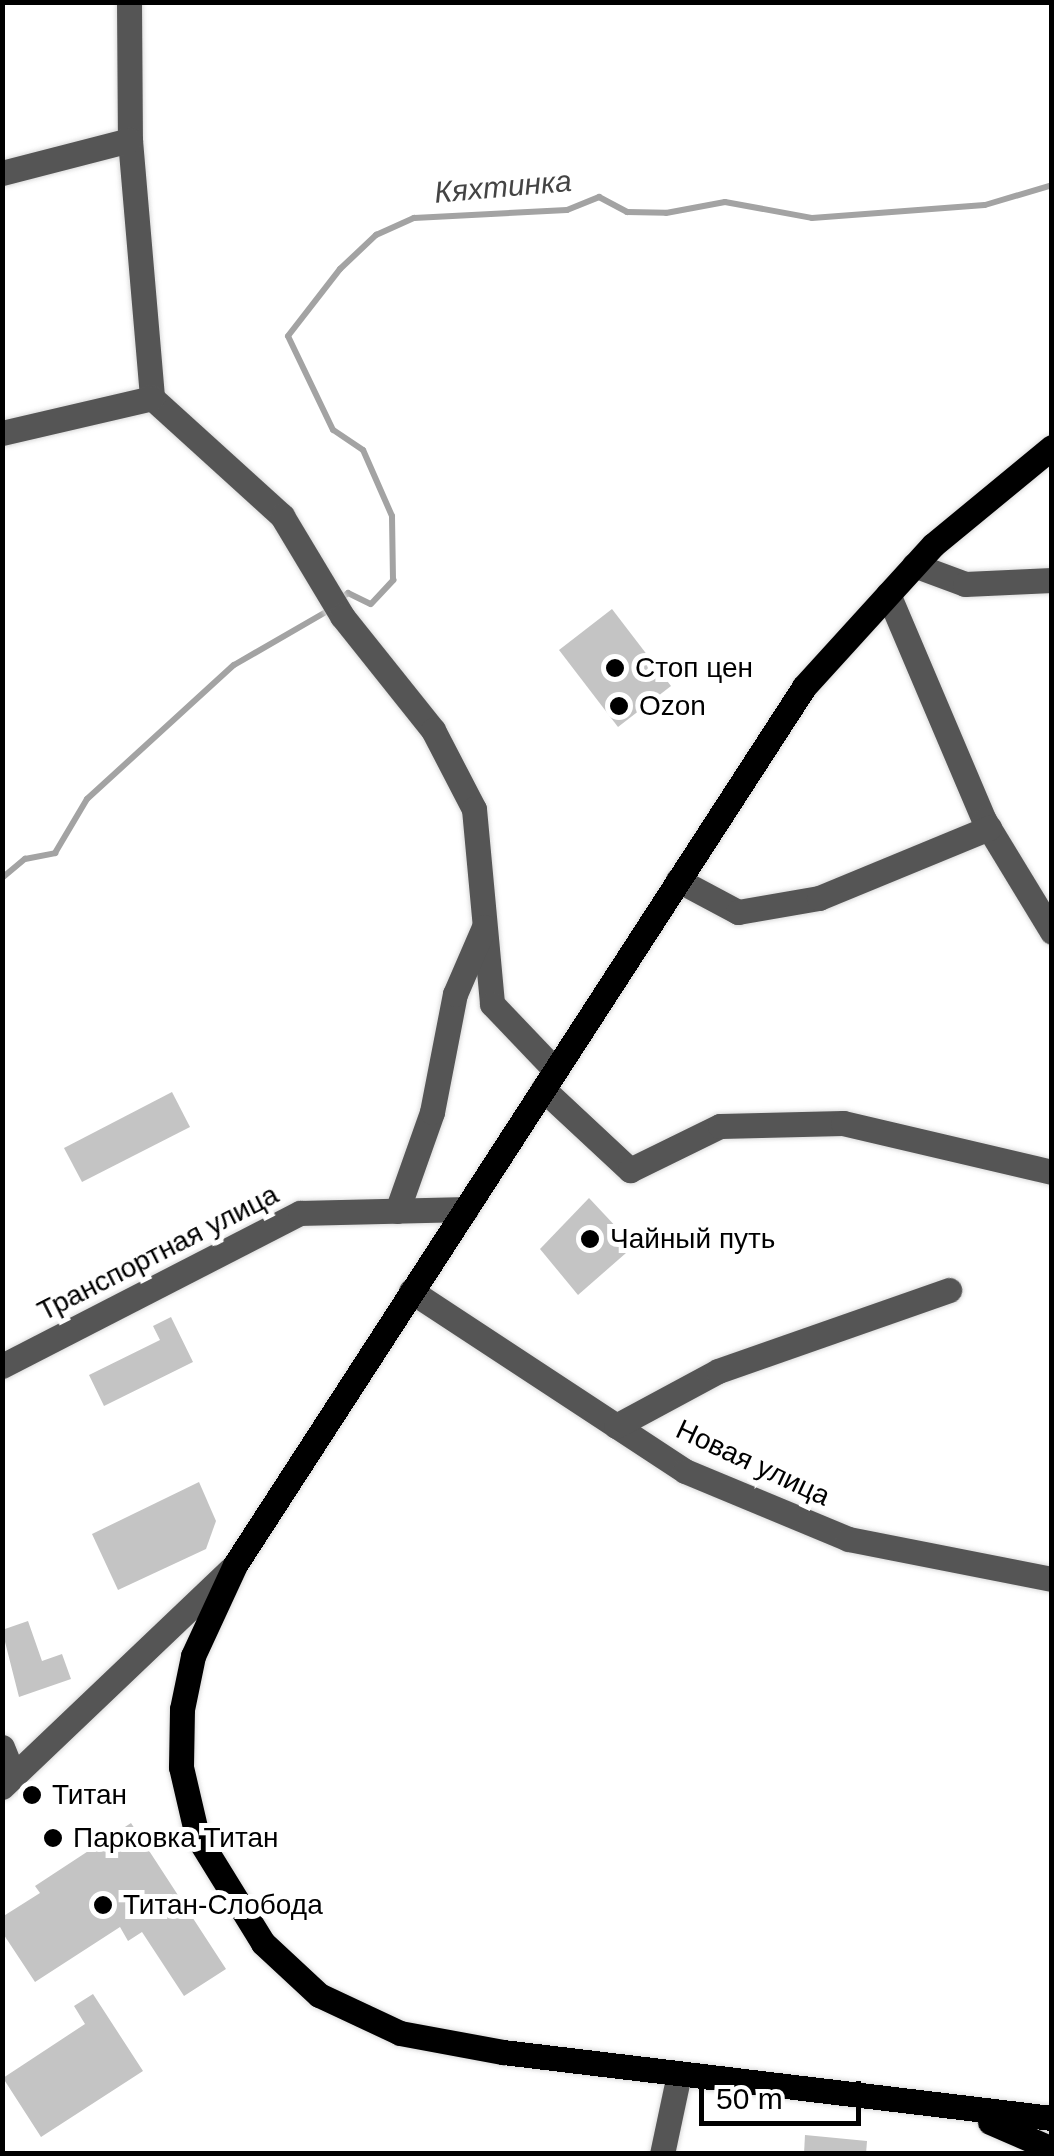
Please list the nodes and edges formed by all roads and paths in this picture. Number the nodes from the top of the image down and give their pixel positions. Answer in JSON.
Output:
{"nodes":[{"id":1,"x":130,"y":2,"type":"edge"},
{"id":2,"x":130,"y":140,"type":"junction"},
{"id":3,"x":2,"y":173,"type":"edge"},
{"id":4,"x":152,"y":398,"type":"junction"},
{"id":5,"x":9,"y":425,"type":"edge"},
{"id":6,"x":1052,"y":447,"type":"edge"},
{"id":7,"x":914,"y":566,"type":"junction"},
{"id":8,"x":1052,"y":580,"type":"edge"},
{"id":9,"x":888,"y":594,"type":"junction"},
{"id":10,"x":989,"y":828,"type":"junction"},
{"id":11,"x":678,"y":880,"type":"junction"},
{"id":12,"x":488,"y":918,"type":"junction"},
{"id":13,"x":1052,"y":932,"type":"edge"},
{"id":14,"x":549,"y":1080,"type":"junction"},
{"id":15,"x":1052,"y":1172,"type":"edge"},
{"id":16,"x":466,"y":1210,"type":"junction"},
{"id":17,"x":397,"y":1211,"type":"junction"},
{"id":18,"x":949,"y":1290,"type":"dead end"},
{"id":19,"x":411,"y":1291,"type":"junction"},
{"id":20,"x":2,"y":1366,"type":"edge"},
{"id":21,"x":616,"y":1426,"type":"junction"},
{"id":22,"x":235,"y":1565,"type":"junction"},
{"id":23,"x":1052,"y":1579,"type":"edge"},
{"id":24,"x":2,"y":1747,"type":"edge"},
{"id":25,"x":8,"y":1782,"type":"edge"},
{"id":26,"x":680,"y":2074,"type":"junction"},
{"id":27,"x":907,"y":2102,"type":"junction"},
{"id":28,"x":1052,"y":2118,"type":"edge"},
{"id":29,"x":1052,"y":2149,"type":"edge"},
{"id":30,"x":662,"y":2154,"type":"edge"}],
"edges":[{"from":1,"to":2,"type":"street"},
{"from":2,"to":3,"type":"street"},
{"from":2,"to":4,"type":"street"},
{"from":4,"to":5,"type":"street"},
{"from":4,"to":12,"type":"street"},
{"from":6,"to":7,"type":"main road"},
{"from":7,"to":8,"type":"street"},
{"from":7,"to":9,"type":"main road"},
{"from":9,"to":10,"type":"street"},
{"from":9,"to":11,"type":"main road"},
{"from":10,"to":11,"type":"street"},
{"from":10,"to":13,"type":"street"},
{"from":11,"to":14,"type":"main road"},
{"from":12,"to":14,"type":"street"},
{"from":12,"to":17,"type":"street"},
{"from":14,"to":15,"type":"street"},
{"from":14,"to":16,"type":"main road"},
{"from":16,"to":17,"type":"street","name":"Транспортная улица"},
{"from":16,"to":19,"type":"main road"},
{"from":17,"to":20,"type":"street","name":"Транспортная улица"},
{"from":18,"to":21,"type":"street"},
{"from":19,"to":21,"type":"street","name":"Новая улица"},
{"from":19,"to":22,"type":"main road"},
{"from":21,"to":23,"type":"street","name":"Новая улица"},
{"from":22,"to":25,"type":"street"},
{"from":22,"to":26,"type":"main road"},
{"from":24,"to":25,"type":"street"},
{"from":26,"to":27,"type":"main road"},
{"from":26,"to":30,"type":"street"},
{"from":27,"to":28,"type":"main road"},
{"from":27,"to":29,"type":"main road"}]}
